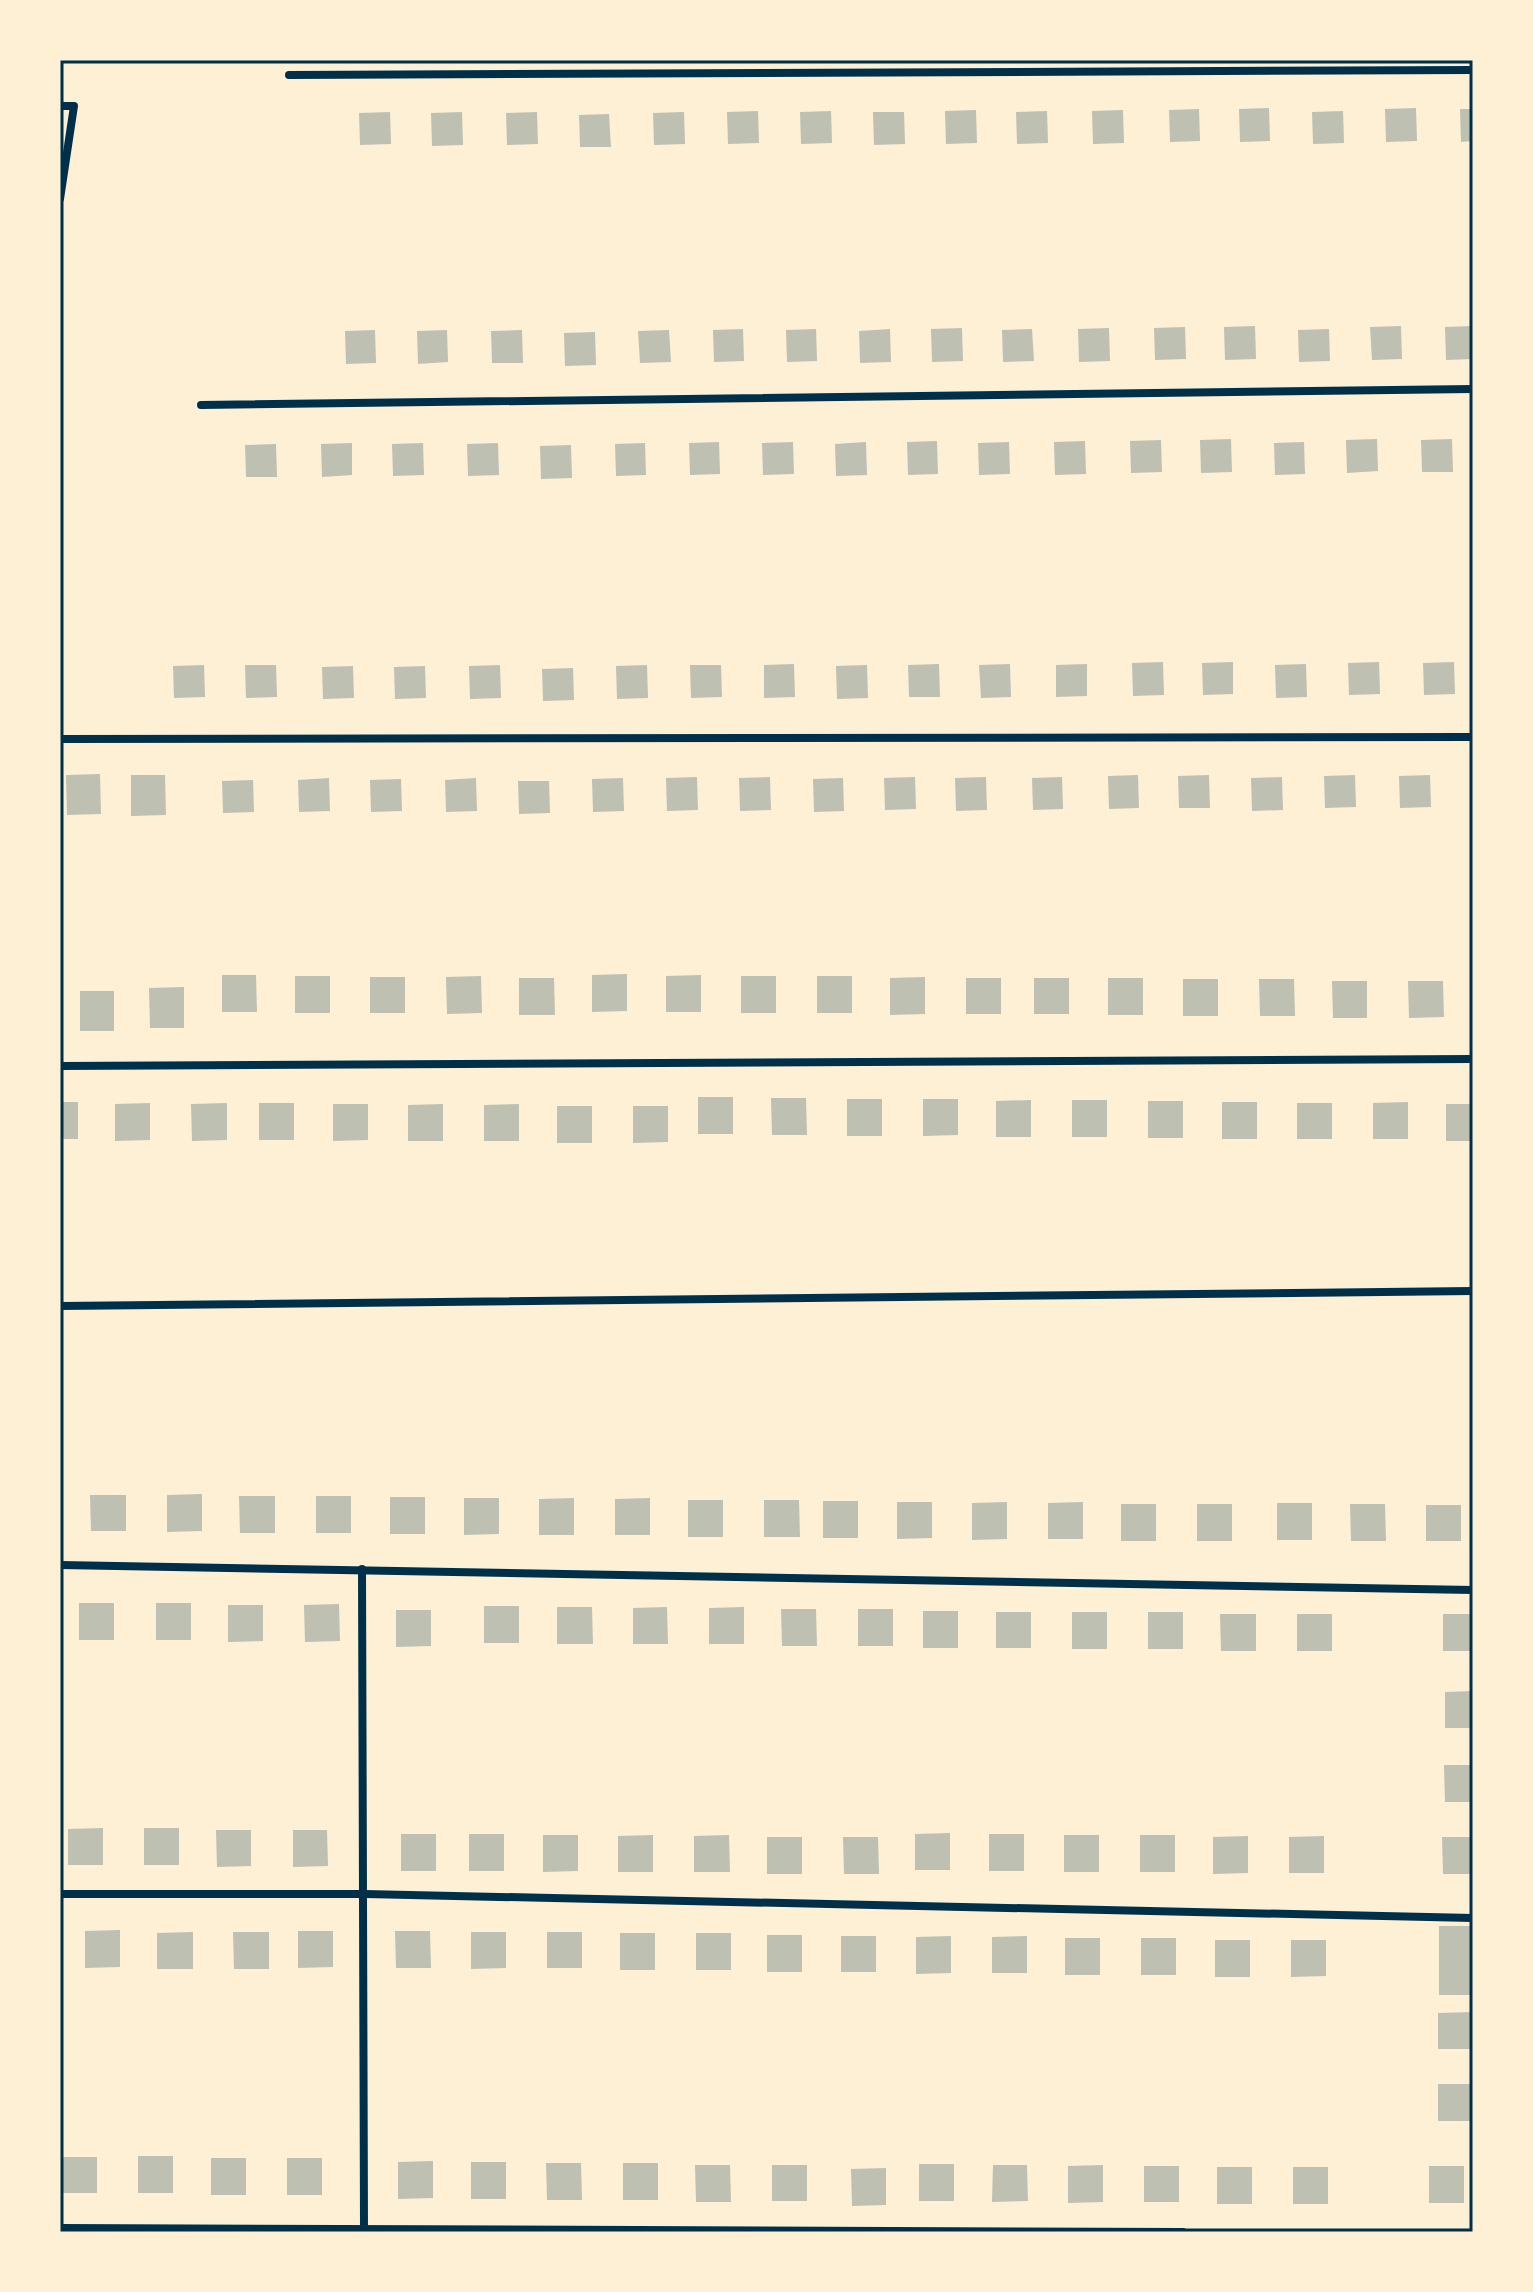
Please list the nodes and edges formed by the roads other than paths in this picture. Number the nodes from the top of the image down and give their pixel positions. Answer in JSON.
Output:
{"nodes":[{"id":1,"x":1473,"y":70,"type":"edge"},
{"id":2,"x":289,"y":75,"type":"dead end"},
{"id":3,"x":60,"y":106,"type":"edge"},
{"id":4,"x":60,"y":199,"type":"edge"},
{"id":5,"x":1473,"y":389,"type":"edge"},
{"id":6,"x":201,"y":405,"type":"dead end"},
{"id":7,"x":1473,"y":737,"type":"edge"},
{"id":8,"x":60,"y":739,"type":"edge"},
{"id":9,"x":1473,"y":1059,"type":"edge"},
{"id":10,"x":60,"y":1066,"type":"edge"},
{"id":11,"x":1473,"y":1291,"type":"edge"},
{"id":12,"x":60,"y":1306,"type":"edge"},
{"id":13,"x":60,"y":1565,"type":"edge"},
{"id":14,"x":362,"y":1569,"type":"junction"},
{"id":15,"x":1473,"y":1590,"type":"edge"},
{"id":16,"x":60,"y":1894,"type":"edge"},
{"id":17,"x":365,"y":1894,"type":"junction"},
{"id":18,"x":1473,"y":1918,"type":"edge"},
{"id":19,"x":364,"y":2227,"type":"junction"},
{"id":20,"x":60,"y":2228,"type":"edge"},
{"id":21,"x":1183,"y":2232,"type":"edge"}],
"edges":[{"from":1,"to":2,"type":"street"},
{"from":3,"to":4,"type":"street"},
{"from":5,"to":6,"type":"street"},
{"from":7,"to":8,"type":"street"},
{"from":9,"to":10,"type":"street"},
{"from":11,"to":12,"type":"street"},
{"from":13,"to":14,"type":"street"},
{"from":14,"to":15,"type":"street"},
{"from":14,"to":17,"type":"street"},
{"from":16,"to":17,"type":"street"},
{"from":17,"to":18,"type":"street"},
{"from":17,"to":19,"type":"street"},
{"from":19,"to":20,"type":"street"},
{"from":19,"to":21,"type":"street"}]}
